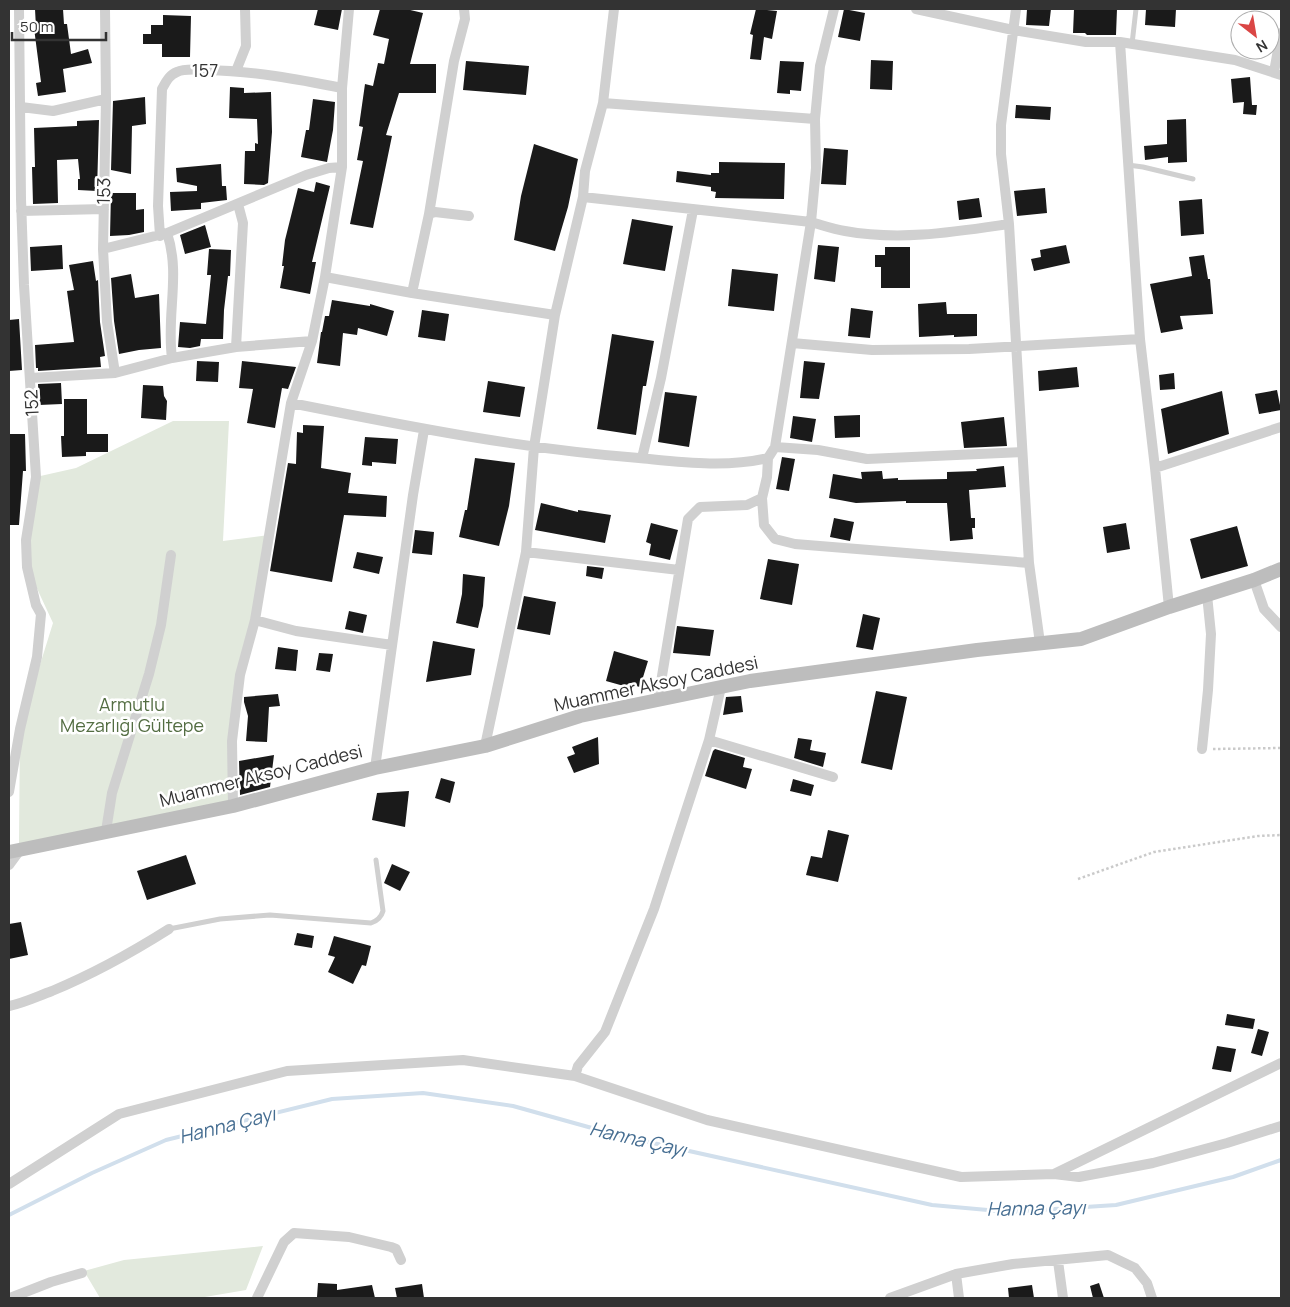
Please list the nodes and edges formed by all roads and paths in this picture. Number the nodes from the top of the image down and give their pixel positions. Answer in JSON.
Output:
{"nodes":[{"id":1,"x":19,"y":9,"type":"edge"},
{"id":2,"x":106,"y":9,"type":"edge"},
{"id":3,"x":245,"y":9,"type":"edge"},
{"id":4,"x":349,"y":9,"type":"edge"},
{"id":5,"x":464,"y":9,"type":"edge"},
{"id":6,"x":614,"y":9,"type":"edge"},
{"id":7,"x":834,"y":9,"type":"edge"},
{"id":8,"x":916,"y":9,"type":"edge"},
{"id":9,"x":1016,"y":9,"type":"edge"},
{"id":10,"x":1136,"y":9,"type":"edge"},
{"id":11,"x":1013,"y":30,"type":"junction"},
{"id":12,"x":1281,"y":33,"type":"edge"},
{"id":13,"x":1120,"y":42,"type":"junction"},
{"id":14,"x":1132,"y":44,"type":"junction"},
{"id":15,"x":236,"y":71,"type":"junction"},
{"id":16,"x":1277,"y":74,"type":"edge"},
{"id":17,"x":342,"y":88,"type":"junction"},
{"id":18,"x":106,"y":99,"type":"junction"},
{"id":19,"x":603,"y":103,"type":"junction"},
{"id":20,"x":21,"y":107,"type":"junction"},
{"id":21,"x":815,"y":119,"type":"junction"},
{"id":22,"x":1128,"y":165,"type":"junction"},
{"id":23,"x":342,"y":167,"type":"junction"},
{"id":24,"x":1194,"y":179,"type":"dead end"},
{"id":25,"x":583,"y":197,"type":"junction"},
{"id":26,"x":238,"y":204,"type":"junction"},
{"id":27,"x":104,"y":209,"type":"junction"},
{"id":28,"x":693,"y":210,"type":"junction"},
{"id":29,"x":21,"y":211,"type":"junction"},
{"id":30,"x":429,"y":214,"type":"junction"},
{"id":31,"x":469,"y":216,"type":"dead end"},
{"id":32,"x":811,"y":222,"type":"junction"},
{"id":33,"x":1009,"y":224,"type":"junction"},
{"id":34,"x":164,"y":235,"type":"junction"},
{"id":35,"x":103,"y":249,"type":"junction"},
{"id":36,"x":324,"y":277,"type":"junction"},
{"id":37,"x":412,"y":293,"type":"junction"},
{"id":38,"x":555,"y":315,"type":"junction"},
{"id":39,"x":1140,"y":339,"type":"junction"},
{"id":40,"x":312,"y":341,"type":"junction"},
{"id":41,"x":792,"y":343,"type":"junction"},
{"id":42,"x":236,"y":347,"type":"junction"},
{"id":43,"x":1017,"y":347,"type":"junction"},
{"id":44,"x":172,"y":358,"type":"junction"},
{"id":45,"x":115,"y":373,"type":"junction"},
{"id":46,"x":30,"y":378,"type":"junction"},
{"id":47,"x":291,"y":403,"type":"junction"},
{"id":48,"x":1281,"y":427,"type":"edge"},
{"id":49,"x":424,"y":430,"type":"junction"},
{"id":50,"x":534,"y":446,"type":"junction"},
{"id":51,"x":775,"y":447,"type":"junction"},
{"id":52,"x":1022,"y":452,"type":"junction"},
{"id":53,"x":642,"y":458,"type":"junction"},
{"id":54,"x":768,"y":458,"type":"junction"},
{"id":55,"x":1155,"y":468,"type":"junction"},
{"id":56,"x":762,"y":498,"type":"junction"},
{"id":57,"x":526,"y":552,"type":"junction"},
{"id":58,"x":171,"y":555,"type":"dead end"},
{"id":59,"x":1029,"y":563,"type":"junction"},
{"id":60,"x":1281,"y":569,"type":"edge"},
{"id":61,"x":679,"y":570,"type":"junction"},
{"id":62,"x":1254,"y":580,"type":"junction"},
{"id":63,"x":1207,"y":595,"type":"junction"},
{"id":64,"x":1169,"y":606,"type":"junction"},
{"id":65,"x":255,"y":620,"type":"junction"},
{"id":66,"x":1281,"y":627,"type":"edge"},
{"id":67,"x":1040,"y":643,"type":"junction"},
{"id":68,"x":392,"y":645,"type":"junction"},
{"id":69,"x":721,"y":687,"type":"junction"},
{"id":70,"x":658,"y":700,"type":"junction"},
{"id":71,"x":709,"y":740,"type":"junction"},
{"id":72,"x":485,"y":746,"type":"junction"},
{"id":73,"x":1281,"y":748,"type":"edge"},
{"id":74,"x":1202,"y":749,"type":"joint"},
{"id":75,"x":375,"y":768,"type":"junction"},
{"id":76,"x":832,"y":776,"type":"dead end"},
{"id":77,"x":9,"y":792,"type":"edge"},
{"id":78,"x":233,"y":806,"type":"junction"},
{"id":79,"x":106,"y":831,"type":"junction"},
{"id":80,"x":1281,"y":835,"type":"edge"},
{"id":81,"x":14,"y":851,"type":"edge"},
{"id":82,"x":376,"y":860,"type":"dead end"},
{"id":83,"x":9,"y":865,"type":"edge"},
{"id":84,"x":1078,"y":879,"type":"dead end"},
{"id":85,"x":168,"y":929,"type":"joint"},
{"id":86,"x":9,"y":1006,"type":"edge"},
{"id":87,"x":1281,"y":1062,"type":"edge"},
{"id":88,"x":575,"y":1076,"type":"junction"},
{"id":89,"x":1281,"y":1126,"type":"edge"},
{"id":90,"x":1054,"y":1174,"type":"junction"},
{"id":91,"x":9,"y":1184,"type":"edge"},
{"id":92,"x":401,"y":1260,"type":"dead end"},
{"id":93,"x":1058,"y":1261,"type":"junction"},
{"id":94,"x":82,"y":1273,"type":"dead end"},
{"id":95,"x":956,"y":1274,"type":"junction"},
{"id":96,"x":10,"y":1298,"type":"edge"},
{"id":97,"x":257,"y":1298,"type":"edge"},
{"id":98,"x":890,"y":1298,"type":"edge"},
{"id":99,"x":959,"y":1298,"type":"edge"},
{"id":100,"x":1063,"y":1298,"type":"edge"},
{"id":101,"x":1152,"y":1298,"type":"edge"}],
"edges":[{"from":1,"to":20,"type":"street","name":"152"},
{"from":2,"to":18,"type":"street","name":"153"},
{"from":3,"to":15,"type":"street"},
{"from":4,"to":17,"type":"street"},
{"from":5,"to":30,"type":"street"},
{"from":6,"to":19,"type":"street"},
{"from":7,"to":21,"type":"street"},
{"from":8,"to":11,"type":"street"},
{"from":9,"to":11,"type":"street"},
{"from":10,"to":14,"type":"lane"},
{"from":11,"to":13,"type":"street"},
{"from":11,"to":33,"type":"street"},
{"from":12,"to":16,"type":"street"},
{"from":13,"to":14,"type":"street"},
{"from":13,"to":22,"type":"street"},
{"from":14,"to":16,"type":"street"},
{"from":15,"to":17,"type":"street","name":"157"},
{"from":15,"to":34,"type":"street","name":"157"},
{"from":17,"to":23,"type":"street"},
{"from":18,"to":20,"type":"street"},
{"from":18,"to":27,"type":"street","name":"153"},
{"from":19,"to":21,"type":"street"},
{"from":19,"to":25,"type":"street"},
{"from":20,"to":29,"type":"street","name":"152"},
{"from":21,"to":32,"type":"street"},
{"from":22,"to":24,"type":"lane"},
{"from":22,"to":39,"type":"street"},
{"from":23,"to":26,"type":"street"},
{"from":23,"to":36,"type":"street"},
{"from":25,"to":28,"type":"street"},
{"from":25,"to":38,"type":"street"},
{"from":26,"to":34,"type":"street"},
{"from":26,"to":42,"type":"street"},
{"from":27,"to":29,"type":"street"},
{"from":27,"to":35,"type":"street","name":"153"},
{"from":28,"to":32,"type":"street"},
{"from":28,"to":53,"type":"street"},
{"from":29,"to":46,"type":"street","name":"152"},
{"from":30,"to":31,"type":"street"},
{"from":30,"to":37,"type":"street"},
{"from":32,"to":33,"type":"street"},
{"from":32,"to":41,"type":"street"},
{"from":33,"to":43,"type":"street"},
{"from":34,"to":35,"type":"street"},
{"from":34,"to":44,"type":"street","name":"157"},
{"from":35,"to":45,"type":"street","name":"153"},
{"from":36,"to":37,"type":"street"},
{"from":36,"to":40,"type":"street"},
{"from":37,"to":38,"type":"street"},
{"from":38,"to":50,"type":"street"},
{"from":39,"to":43,"type":"street"},
{"from":39,"to":55,"type":"street"},
{"from":40,"to":42,"type":"street"},
{"from":40,"to":47,"type":"street"},
{"from":41,"to":43,"type":"street"},
{"from":41,"to":51,"type":"street"},
{"from":42,"to":44,"type":"street"},
{"from":43,"to":52,"type":"street"},
{"from":44,"to":45,"type":"street"},
{"from":45,"to":46,"type":"street"},
{"from":46,"to":77,"type":"street","name":"152"},
{"from":47,"to":49,"type":"street"},
{"from":47,"to":65,"type":"street"},
{"from":48,"to":55,"type":"street"},
{"from":49,"to":50,"type":"street"},
{"from":49,"to":68,"type":"street"},
{"from":50,"to":53,"type":"street"},
{"from":50,"to":57,"type":"street"},
{"from":51,"to":52,"type":"street"},
{"from":51,"to":54,"type":"street"},
{"from":52,"to":59,"type":"street"},
{"from":53,"to":54,"type":"street"},
{"from":54,"to":56,"type":"street"},
{"from":55,"to":64,"type":"street"},
{"from":56,"to":59,"type":"street"},
{"from":56,"to":61,"type":"street"},
{"from":57,"to":61,"type":"street"},
{"from":57,"to":72,"type":"street"},
{"from":58,"to":79,"type":"street"},
{"from":59,"to":67,"type":"street"},
{"from":60,"to":62,"type":"street","name":"Muammer Aksoy Caddesi"},
{"from":61,"to":70,"type":"street"},
{"from":62,"to":63,"type":"street","name":"Muammer Aksoy Caddesi"},
{"from":62,"to":66,"type":"street"},
{"from":63,"to":64,"type":"street","name":"Muammer Aksoy Caddesi"},
{"from":63,"to":74,"type":"street"},
{"from":64,"to":67,"type":"street","name":"Muammer Aksoy Caddesi"},
{"from":65,"to":68,"type":"street"},
{"from":65,"to":78,"type":"street"},
{"from":67,"to":69,"type":"street","name":"Muammer Aksoy Caddesi"},
{"from":68,"to":75,"type":"street"},
{"from":69,"to":70,"type":"street","name":"Muammer Aksoy Caddesi"},
{"from":69,"to":71,"type":"street"},
{"from":70,"to":72,"type":"street","name":"Muammer Aksoy Caddesi"},
{"from":71,"to":76,"type":"street"},
{"from":71,"to":88,"type":"street"},
{"from":72,"to":75,"type":"street","name":"Muammer Aksoy Caddesi"},
{"from":73,"to":74,"type":"path"},
{"from":75,"to":78,"type":"street","name":"Muammer Aksoy Caddesi"},
{"from":78,"to":79,"type":"street","name":"Muammer Aksoy Caddesi"},
{"from":79,"to":81,"type":"street","name":"Muammer Aksoy Caddesi"},
{"from":80,"to":84,"type":"path"},
{"from":81,"to":83,"type":"street"},
{"from":82,"to":85,"type":"lane"},
{"from":85,"to":86,"type":"street"},
{"from":87,"to":90,"type":"street"},
{"from":88,"to":90,"type":"street"},
{"from":88,"to":91,"type":"street"},
{"from":89,"to":90,"type":"street"},
{"from":92,"to":97,"type":"street"},
{"from":93,"to":95,"type":"street"},
{"from":93,"to":100,"type":"street"},
{"from":93,"to":101,"type":"street"},
{"from":94,"to":96,"type":"street"},
{"from":95,"to":98,"type":"street"},
{"from":95,"to":99,"type":"street"}]}
